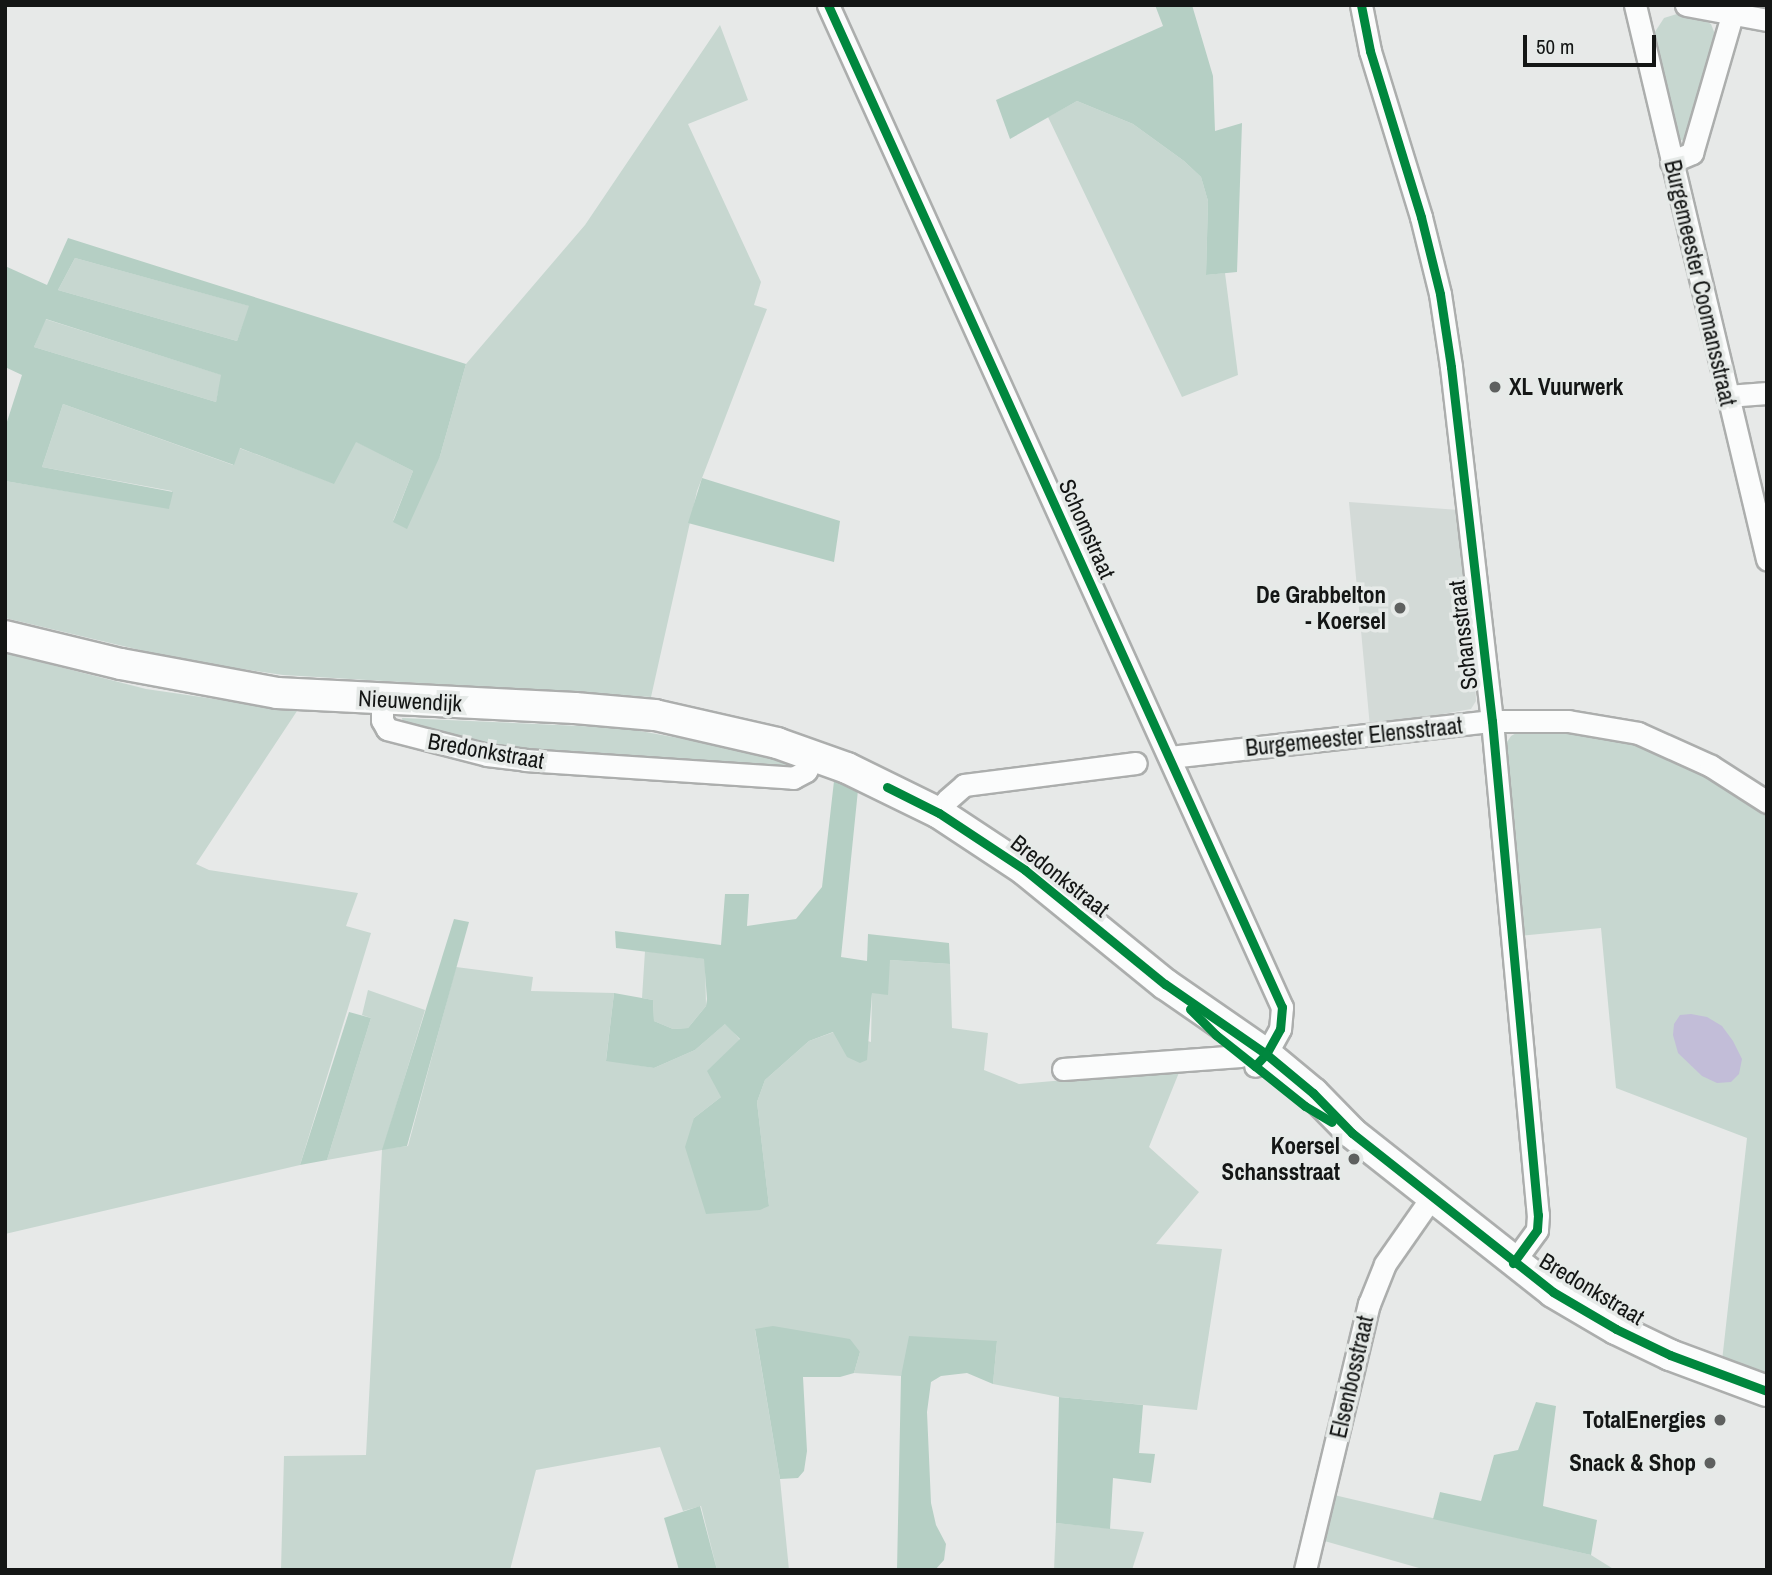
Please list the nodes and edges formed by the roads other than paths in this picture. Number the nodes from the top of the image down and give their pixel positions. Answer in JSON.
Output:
{"nodes":[{"id":1,"x":828,"y":5,"type":"edge"},
{"id":2,"x":1361,"y":5,"type":"edge"},
{"id":3,"x":1635,"y":5,"type":"edge"},
{"id":4,"x":1686,"y":5,"type":"edge"},
{"id":5,"x":1733,"y":12,"type":"junction"},
{"id":6,"x":1767,"y":20,"type":"edge"},
{"id":7,"x":1671,"y":162,"type":"junction"},
{"id":8,"x":1767,"y":393,"type":"edge"},
{"id":9,"x":1727,"y":396,"type":"junction"},
{"id":10,"x":1767,"y":559,"type":"edge"},
{"id":11,"x":5,"y":636,"type":"edge"},
{"id":12,"x":383,"y":700,"type":"junction"},
{"id":13,"x":1492,"y":721,"type":"junction"},
{"id":14,"x":815,"y":755,"type":"junction"},
{"id":15,"x":1170,"y":757,"type":"junction"},
{"id":16,"x":1136,"y":763,"type":"dead end"},
{"id":17,"x":1767,"y":802,"type":"edge"},
{"id":18,"x":939,"y":813,"type":"junction"},
{"id":19,"x":1254,"y":1059,"type":"junction"},
{"id":20,"x":1063,"y":1069,"type":"dead end"},
{"id":21,"x":1431,"y":1198,"type":"junction"},
{"id":22,"x":1513,"y":1263,"type":"junction"},
{"id":23,"x":1767,"y":1391,"type":"edge"},
{"id":24,"x":1305,"y":1570,"type":"edge"}],
"edges":[{"from":1,"to":15,"type":"street","name":"Schomstraat"},
{"from":2,"to":13,"type":"street","name":"Schansstraat"},
{"from":3,"to":7,"type":"street","name":"Burgemeester Coomansstraat"},
{"from":4,"to":5,"type":"street"},
{"from":5,"to":6,"type":"street"},
{"from":5,"to":7,"type":"street"},
{"from":7,"to":9,"type":"street","name":"Burgemeester Coomansstraat"},
{"from":8,"to":9,"type":"street"},
{"from":9,"to":10,"type":"street","name":"Burgemeester Coomansstraat"},
{"from":11,"to":12,"type":"street","name":"Nieuwendijk"},
{"from":12,"to":14,"type":"street","name":"Nieuwendijk"},
{"from":12,"to":14,"type":"street","name":"Bredonkstraat"},
{"from":13,"to":15,"type":"street","name":"Burgemeester Elensstraat"},
{"from":13,"to":17,"type":"street","name":"Burgemeester Elensstraat"},
{"from":13,"to":22,"type":"street","name":"Schansstraat"},
{"from":14,"to":18,"type":"street","name":"Bredonkstraat"},
{"from":15,"to":19,"type":"street","name":"Schomstraat"},
{"from":16,"to":18,"type":"street"},
{"from":18,"to":19,"type":"street","name":"Bredonkstraat"},
{"from":19,"to":20,"type":"street"},
{"from":19,"to":21,"type":"street","name":"Bredonkstraat"},
{"from":21,"to":22,"type":"street","name":"Bredonkstraat"},
{"from":21,"to":24,"type":"street","name":"Elsenbosstraat"},
{"from":22,"to":23,"type":"street","name":"Bredonkstraat"}]}
